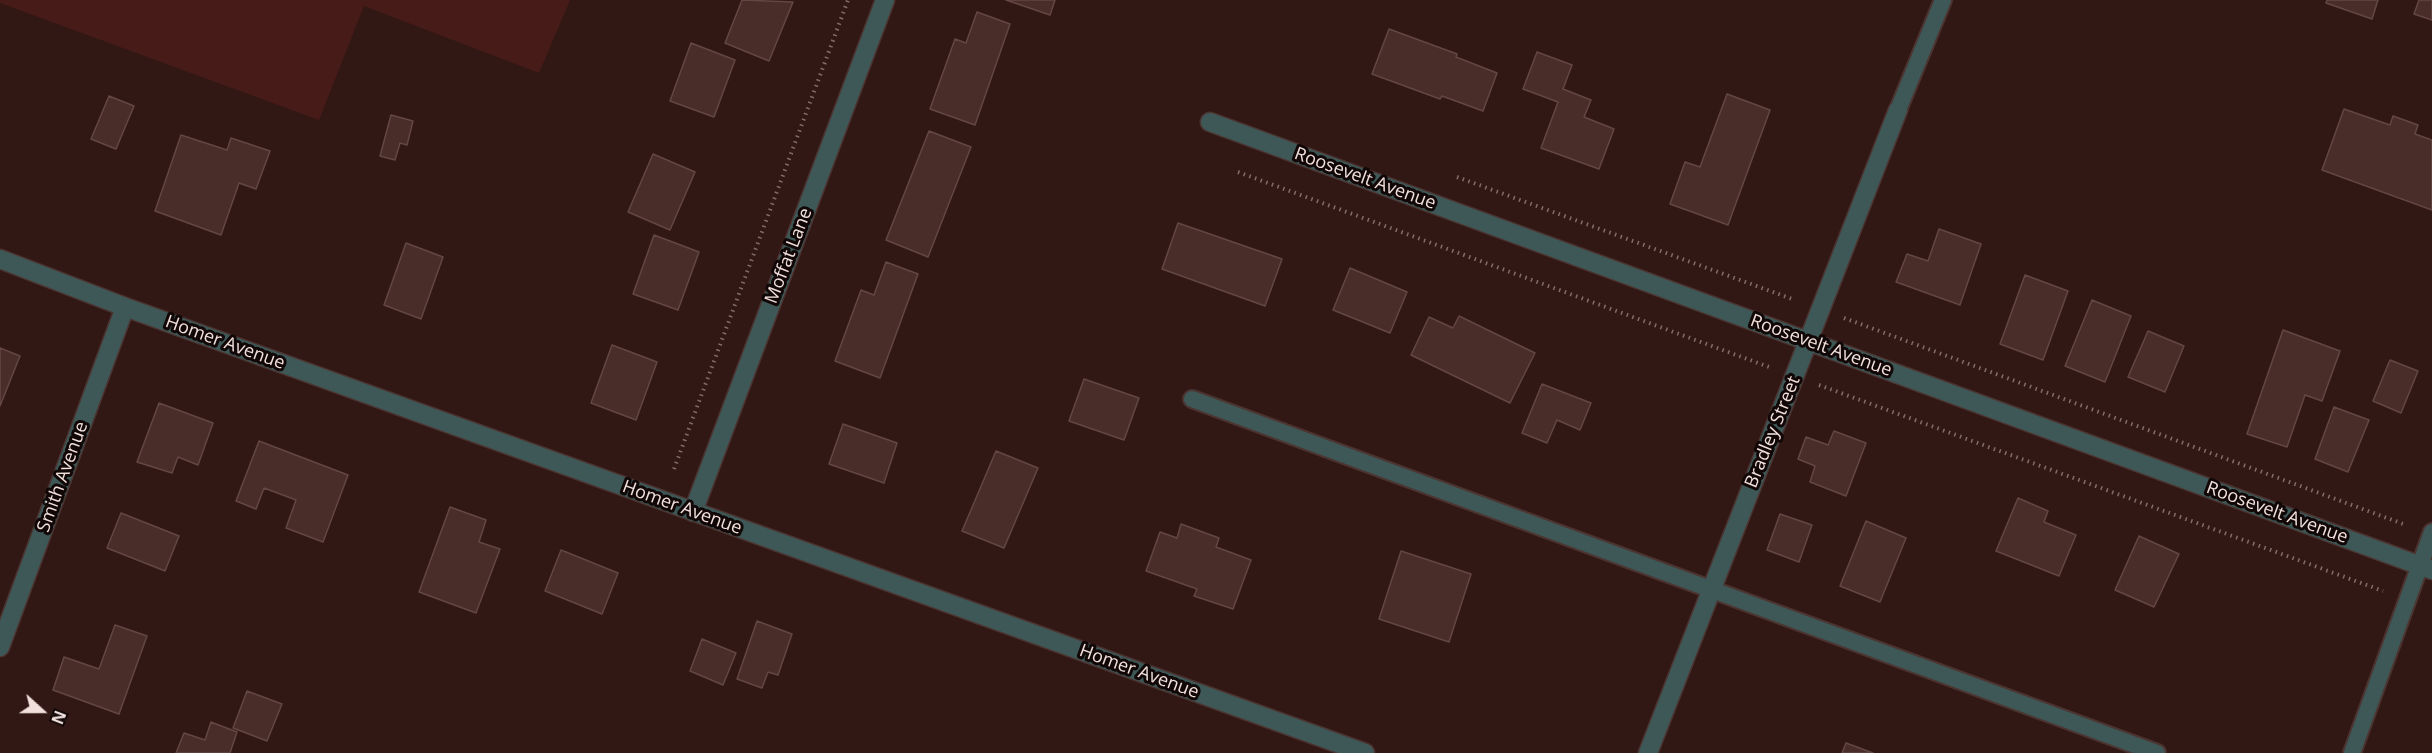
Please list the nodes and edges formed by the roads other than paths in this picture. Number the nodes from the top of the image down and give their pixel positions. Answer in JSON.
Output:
{"nodes":[{"id":1,"x":885,"y":0,"type":"edge"},
{"id":2,"x":1943,"y":0,"type":"edge"},
{"id":3,"x":1898,"y":110,"type":"joint"},
{"id":4,"x":1210,"y":122,"type":"dead end"},
{"id":5,"x":0,"y":259,"type":"edge"},
{"id":6,"x":125,"y":307,"type":"junction"},
{"id":7,"x":1809,"y":341,"type":"junction"},
{"id":8,"x":1192,"y":399,"type":"dead end"},
{"id":9,"x":693,"y":512,"type":"junction"},
{"id":10,"x":2432,"y":533,"type":"edge"},
{"id":11,"x":2426,"y":567,"type":"edge"},
{"id":12,"x":1710,"y":589,"type":"junction"},
{"id":13,"x":0,"y":647,"type":"edge"},
{"id":14,"x":1365,"y":753,"type":"edge"},
{"id":15,"x":1648,"y":753,"type":"edge"},
{"id":16,"x":2157,"y":753,"type":"edge"},
{"id":17,"x":2352,"y":753,"type":"edge"}],
"edges":[{"from":1,"to":9,"type":"street","name":"Moffat Lane"},
{"from":2,"to":3,"type":"lane"},
{"from":3,"to":7,"type":"street","name":"Bradley Street"},
{"from":4,"to":7,"type":"street","name":"Roosevelt Avenue"},
{"from":5,"to":6,"type":"street","name":"Homer Avenue"},
{"from":6,"to":9,"type":"street","name":"Homer Avenue"},
{"from":6,"to":13,"type":"street","name":"Smith Avenue"},
{"from":7,"to":11,"type":"street","name":"Roosevelt Avenue"},
{"from":7,"to":12,"type":"street","name":"Bradley Street"},
{"from":8,"to":12,"type":"lane"},
{"from":9,"to":14,"type":"street","name":"Homer Avenue"},
{"from":10,"to":11,"type":"lane"},
{"from":11,"to":17,"type":"lane"},
{"from":12,"to":15,"type":"street","name":"Bradley Street"},
{"from":12,"to":16,"type":"lane"}]}
